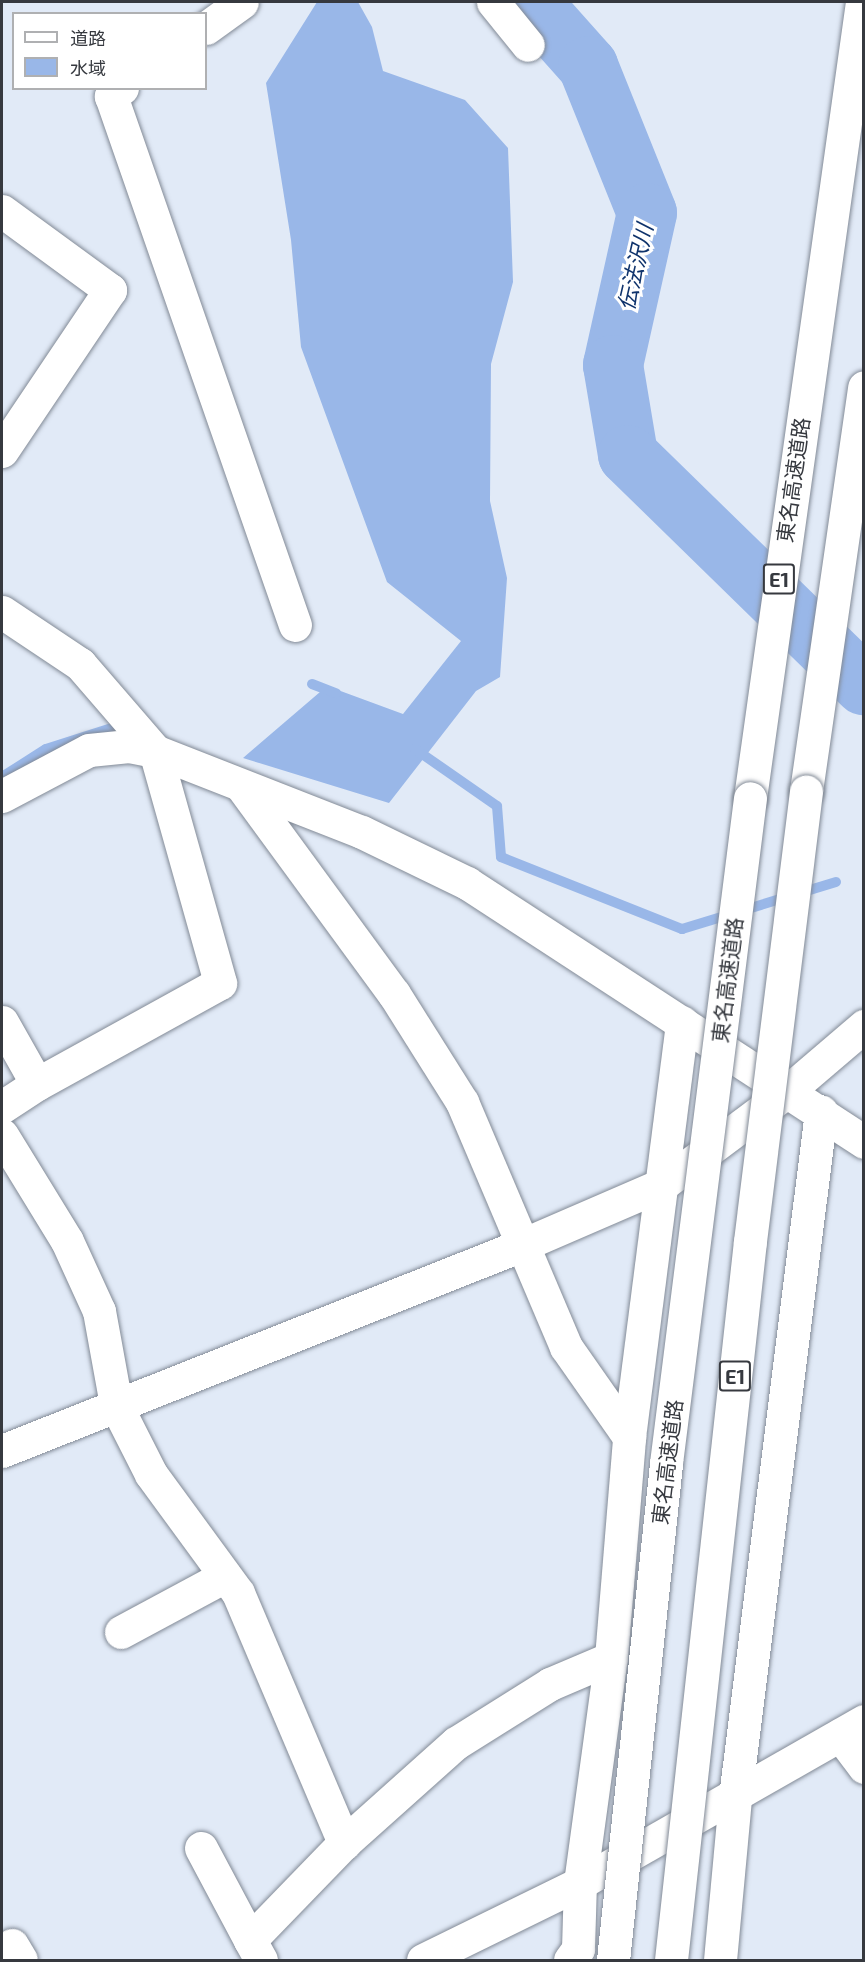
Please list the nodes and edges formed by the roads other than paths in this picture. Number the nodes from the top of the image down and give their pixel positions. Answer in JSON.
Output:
{"nodes":[{"id":1,"x":242,"y":2,"type":"edge"},
{"id":2,"x":493,"y":2,"type":"edge"},
{"id":3,"x":862,"y":2,"type":"edge"},
{"id":4,"x":207,"y":27,"type":"edge"},
{"id":5,"x":528,"y":45,"type":"dead end"},
{"id":6,"x":119,"y":90,"type":"edge"},
{"id":7,"x":2,"y":211,"type":"edge"},
{"id":8,"x":864,"y":387,"type":"edge"},
{"id":9,"x":2,"y":451,"type":"edge"},
{"id":10,"x":2,"y":612,"type":"edge"},
{"id":11,"x":295,"y":625,"type":"dead end"},
{"id":12,"x":155,"y":751,"type":"junction"},
{"id":13,"x":243,"y":788,"type":"junction"},
{"id":14,"x":2,"y":796,"type":"edge"},
{"id":15,"x":2,"y":1022,"type":"edge"},
{"id":16,"x":682,"y":1022,"type":"junction"},
{"id":17,"x":864,"y":1026,"type":"edge"},
{"id":18,"x":37,"y":1084,"type":"junction"},
{"id":19,"x":789,"y":1090,"type":"junction"},
{"id":20,"x":2,"y":1107,"type":"edge"},
{"id":21,"x":821,"y":1111,"type":"junction"},
{"id":22,"x":2,"y":1135,"type":"edge"},
{"id":23,"x":864,"y":1142,"type":"edge"},
{"id":24,"x":663,"y":1184,"type":"junction"},
{"id":25,"x":522,"y":1245,"type":"junction"},
{"id":26,"x":116,"y":1406,"type":"junction"},
{"id":27,"x":628,"y":1437,"type":"junction"},
{"id":28,"x":2,"y":1451,"type":"edge"},
{"id":29,"x":225,"y":1576,"type":"junction"},
{"id":30,"x":121,"y":1632,"type":"dead end"},
{"id":31,"x":611,"y":1658,"type":"junction"},
{"id":32,"x":852,"y":1728,"type":"edge"},
{"id":33,"x":864,"y":1767,"type":"edge"},
{"id":34,"x":735,"y":1797,"type":"junction"},
{"id":35,"x":344,"y":1843,"type":"junction"},
{"id":36,"x":201,"y":1848,"type":"dead end"},
{"id":37,"x":580,"y":1883,"type":"junction"},
{"id":38,"x":255,"y":1950,"type":"edge"},
{"id":39,"x":423,"y":1960,"type":"edge"},
{"id":40,"x":570,"y":1960,"type":"edge"},
{"id":41,"x":613,"y":1960,"type":"edge"},
{"id":42,"x":671,"y":1960,"type":"edge"},
{"id":43,"x":720,"y":1960,"type":"edge"}],
"edges":[{"from":1,"to":4,"type":"main road"},
{"from":2,"to":5,"type":"main road"},
{"from":3,"to":41,"type":"main road","name":"東名高速道路","number":"E1","bridge":true},
{"from":6,"to":11,"type":"main road"},
{"from":7,"to":9,"type":"main road"},
{"from":8,"to":42,"type":"main road","number":"E1","bridge":true},
{"from":10,"to":12,"type":"main road"},
{"from":12,"to":13,"type":"main road"},
{"from":12,"to":14,"type":"main road"},
{"from":12,"to":18,"type":"main road"},
{"from":13,"to":16,"type":"main road"},
{"from":13,"to":25,"type":"main road"},
{"from":15,"to":18,"type":"main road"},
{"from":16,"to":19,"type":"main road"},
{"from":16,"to":24,"type":"main road"},
{"from":17,"to":19,"type":"main road"},
{"from":18,"to":20,"type":"main road"},
{"from":19,"to":21,"type":"main road"},
{"from":19,"to":24,"type":"main road"},
{"from":21,"to":23,"type":"main road"},
{"from":21,"to":34,"type":"main road"},
{"from":22,"to":26,"type":"main road"},
{"from":24,"to":25,"type":"main road"},
{"from":24,"to":27,"type":"main road"},
{"from":25,"to":26,"type":"main road"},
{"from":25,"to":27,"type":"main road"},
{"from":26,"to":28,"type":"main road"},
{"from":26,"to":29,"type":"main road"},
{"from":27,"to":31,"type":"main road"},
{"from":29,"to":30,"type":"main road"},
{"from":29,"to":35,"type":"main road"},
{"from":31,"to":35,"type":"main road"},
{"from":31,"to":37,"type":"main road"},
{"from":32,"to":33,"type":"main road"},
{"from":32,"to":34,"type":"main road"},
{"from":34,"to":37,"type":"main road"},
{"from":34,"to":43,"type":"main road"},
{"from":35,"to":38,"type":"main road"},
{"from":36,"to":38,"type":"main road"},
{"from":37,"to":39,"type":"main road"},
{"from":37,"to":40,"type":"main road"}]}
